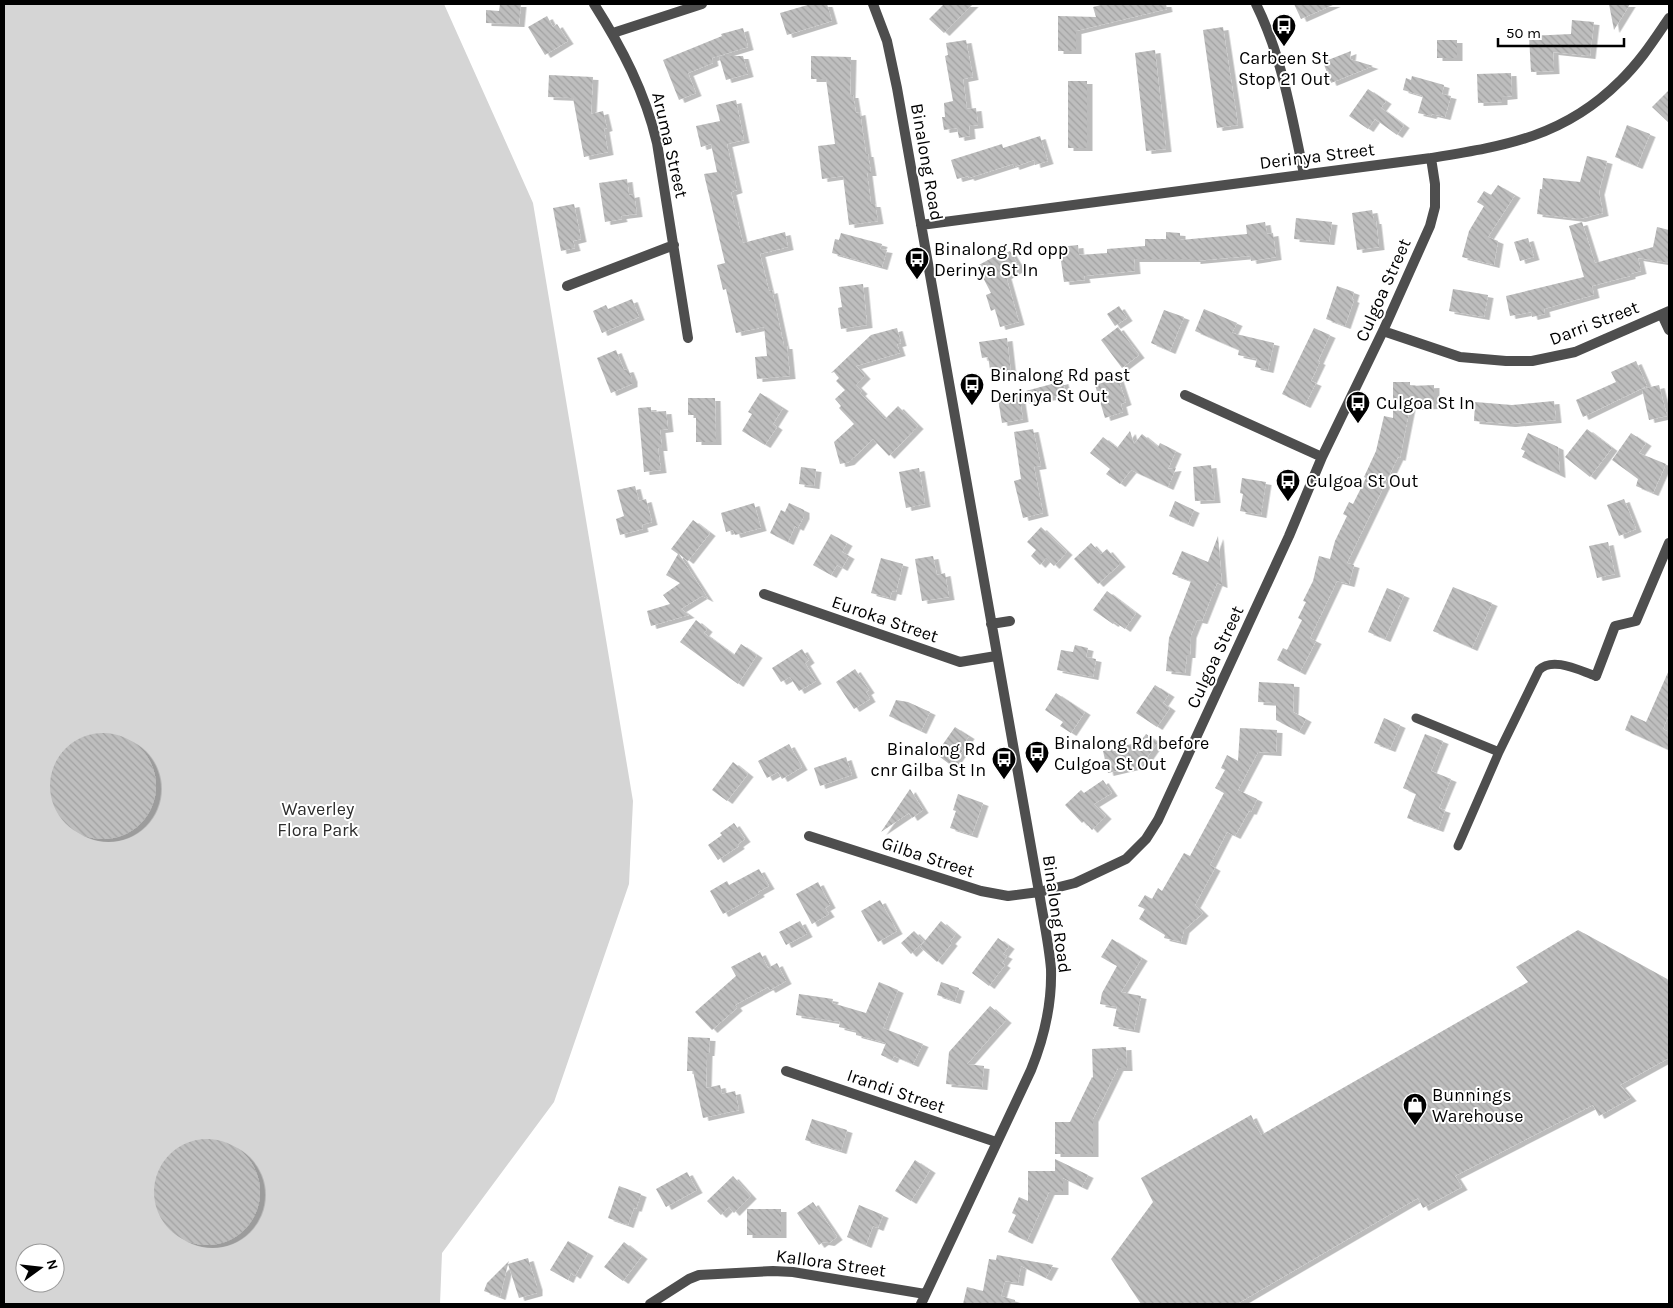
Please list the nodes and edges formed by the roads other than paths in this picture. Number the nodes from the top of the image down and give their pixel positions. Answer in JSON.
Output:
{"nodes":[{"id":1,"x":594,"y":4,"type":"edge"},
{"id":2,"x":702,"y":4,"type":"edge"},
{"id":3,"x":873,"y":4,"type":"edge"},
{"id":4,"x":1256,"y":4,"type":"edge"},
{"id":5,"x":1669,"y":18,"type":"edge"},
{"id":6,"x":613,"y":33,"type":"junction"},
{"id":7,"x":1430,"y":158,"type":"junction"},
{"id":8,"x":1304,"y":174,"type":"junction"},
{"id":9,"x":921,"y":225,"type":"junction"},
{"id":10,"x":674,"y":245,"type":"junction"},
{"id":11,"x":567,"y":286,"type":"dead end"},
{"id":12,"x":1666,"y":313,"type":"edge"},
{"id":13,"x":1669,"y":330,"type":"edge"},
{"id":14,"x":1383,"y":331,"type":"junction"},
{"id":15,"x":688,"y":338,"type":"dead end"},
{"id":16,"x":1185,"y":395,"type":"dead end"},
{"id":17,"x":1322,"y":456,"type":"junction"},
{"id":18,"x":1669,"y":543,"type":"edge"},
{"id":19,"x":764,"y":594,"type":"dead end"},
{"id":20,"x":1010,"y":621,"type":"dead end"},
{"id":21,"x":991,"y":624,"type":"junction"},
{"id":22,"x":996,"y":656,"type":"junction"},
{"id":23,"x":1596,"y":676,"type":"joint"},
{"id":24,"x":1416,"y":718,"type":"dead end"},
{"id":25,"x":1499,"y":752,"type":"junction"},
{"id":26,"x":809,"y":836,"type":"dead end"},
{"id":27,"x":1458,"y":846,"type":"dead end"},
{"id":28,"x":1039,"y":892,"type":"junction"},
{"id":29,"x":786,"y":1071,"type":"dead end"},
{"id":30,"x":996,"y":1142,"type":"junction"},
{"id":31,"x":926,"y":1294,"type":"junction"},
{"id":32,"x":650,"y":1304,"type":"edge"},
{"id":33,"x":921,"y":1304,"type":"edge"}],
"edges":[{"from":1,"to":6,"type":"street","name":"Aruma Street"},
{"from":2,"to":6,"type":"street"},
{"from":3,"to":9,"type":"street","name":"Binalong Road"},
{"from":4,"to":8,"type":"street"},
{"from":5,"to":7,"type":"street","name":"Derinya Street"},
{"from":6,"to":10,"type":"street","name":"Aruma Street"},
{"from":7,"to":8,"type":"street","name":"Derinya Street"},
{"from":7,"to":14,"type":"street","name":"Culgoa Street"},
{"from":8,"to":9,"type":"street","name":"Derinya Street"},
{"from":9,"to":21,"type":"street","name":"Binalong Road"},
{"from":10,"to":11,"type":"street"},
{"from":10,"to":15,"type":"street","name":"Aruma Street"},
{"from":12,"to":13,"type":"street"},
{"from":12,"to":14,"type":"street","name":"Darri Street"},
{"from":14,"to":17,"type":"street","name":"Culgoa Street"},
{"from":16,"to":17,"type":"street"},
{"from":17,"to":28,"type":"street","name":"Culgoa Street"},
{"from":18,"to":23,"type":"street"},
{"from":19,"to":22,"type":"street","name":"Euroka Street"},
{"from":20,"to":21,"type":"street"},
{"from":21,"to":22,"type":"street","name":"Binalong Road"},
{"from":22,"to":28,"type":"street","name":"Binalong Road"},
{"from":23,"to":25,"type":"lane"},
{"from":24,"to":25,"type":"lane"},
{"from":25,"to":27,"type":"lane"},
{"from":26,"to":28,"type":"street","name":"Gilba Street"},
{"from":28,"to":30,"type":"street","name":"Binalong Road"},
{"from":29,"to":30,"type":"street","name":"Irandi Street"},
{"from":30,"to":31,"type":"street","name":"Binalong Road"},
{"from":31,"to":32,"type":"street","name":"Kallora Street"},
{"from":31,"to":33,"type":"street","name":"Binalong Road"}]}
